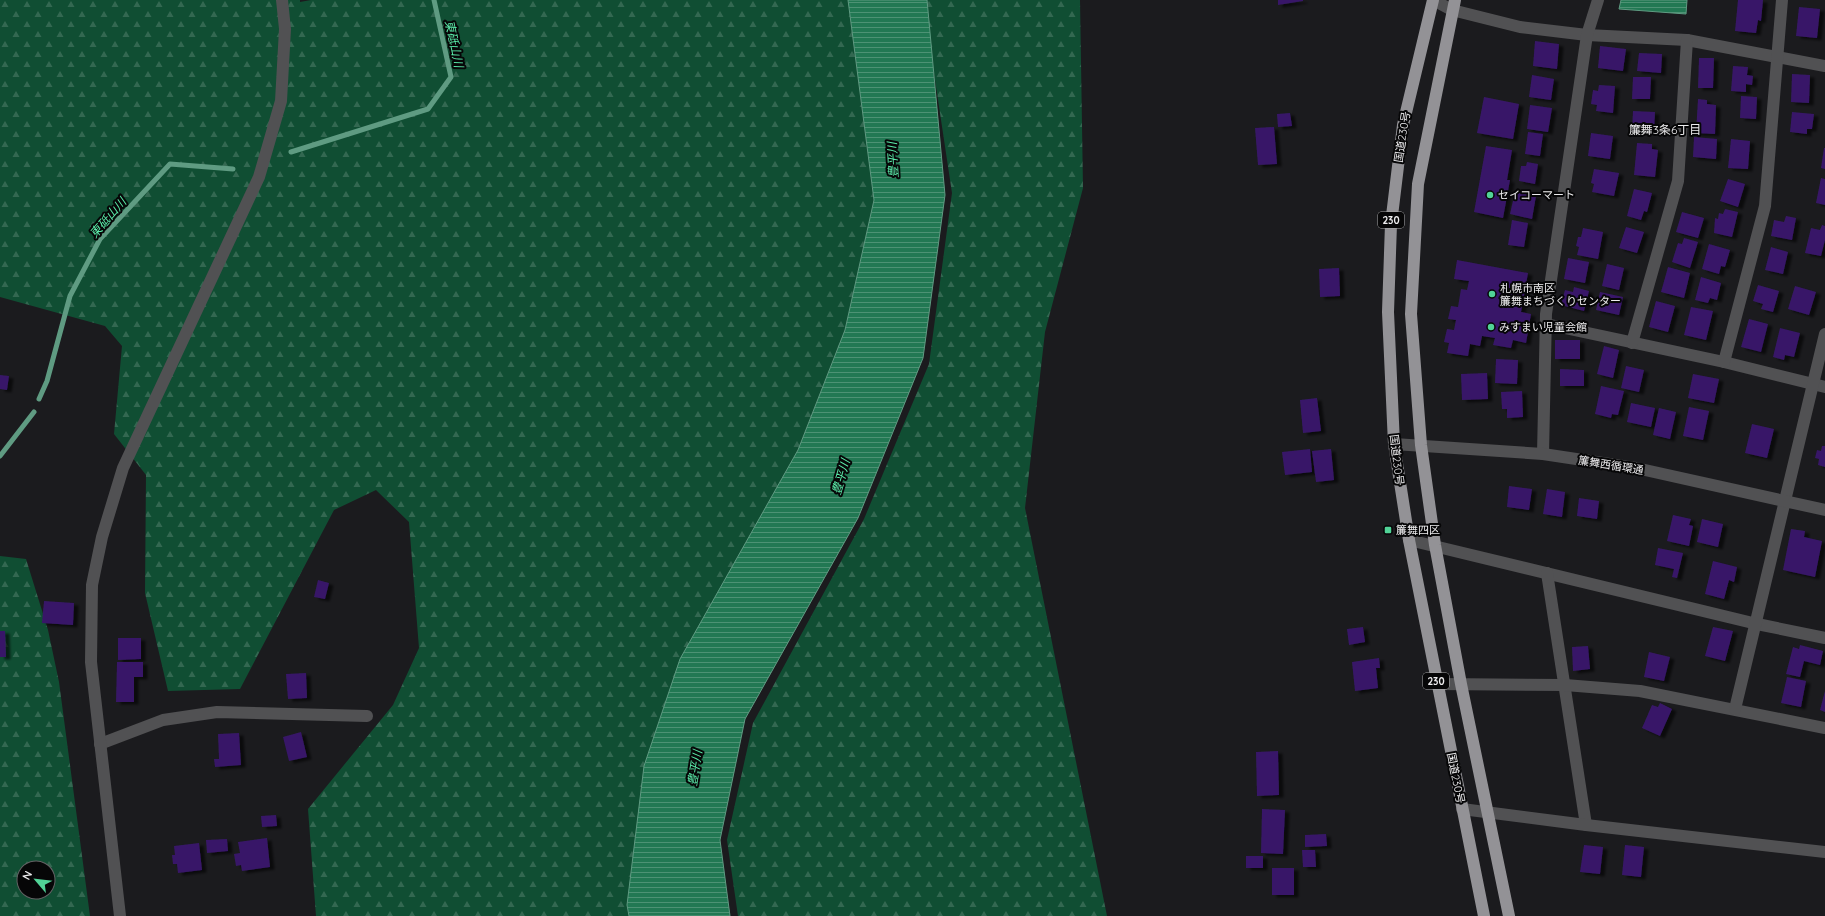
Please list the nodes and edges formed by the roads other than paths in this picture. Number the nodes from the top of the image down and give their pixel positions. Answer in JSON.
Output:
{"nodes":[{"id":1,"x":282,"y":0,"type":"edge"},
{"id":2,"x":1433,"y":0,"type":"edge"},
{"id":3,"x":1598,"y":0,"type":"edge"},
{"id":4,"x":1782,"y":0,"type":"edge"},
{"id":5,"x":1454,"y":5,"type":"edge"},
{"id":6,"x":1587,"y":35,"type":"junction"},
{"id":7,"x":1687,"y":40,"type":"junction"},
{"id":8,"x":1777,"y":56,"type":"junction"},
{"id":9,"x":1825,"y":66,"type":"edge"},
{"id":10,"x":1546,"y":324,"type":"junction"},
{"id":11,"x":1825,"y":334,"type":"edge"},
{"id":12,"x":1632,"y":343,"type":"junction"},
{"id":13,"x":1724,"y":362,"type":"junction"},
{"id":14,"x":1812,"y":384,"type":"junction"},
{"id":15,"x":1825,"y":387,"type":"edge"},
{"id":16,"x":1394,"y":444,"type":"junction"},
{"id":17,"x":1421,"y":445,"type":"junction"},
{"id":18,"x":1543,"y":454,"type":"junction"},
{"id":19,"x":1784,"y":501,"type":"junction"},
{"id":20,"x":1825,"y":510,"type":"edge"},
{"id":21,"x":1409,"y":540,"type":"junction"},
{"id":22,"x":1435,"y":545,"type":"junction"},
{"id":23,"x":1547,"y":573,"type":"junction"},
{"id":24,"x":1757,"y":624,"type":"junction"},
{"id":25,"x":1825,"y":638,"type":"edge"},
{"id":26,"x":1437,"y":684,"type":"junction"},
{"id":27,"x":1461,"y":684,"type":"junction"},
{"id":28,"x":1565,"y":685,"type":"junction"},
{"id":29,"x":1735,"y":709,"type":"junction"},
{"id":30,"x":367,"y":716,"type":"dead end"},
{"id":31,"x":1825,"y":728,"type":"edge"},
{"id":32,"x":100,"y":744,"type":"junction"},
{"id":33,"x":1462,"y":809,"type":"junction"},
{"id":34,"x":1487,"y":812,"type":"junction"},
{"id":35,"x":1586,"y":825,"type":"junction"},
{"id":36,"x":1825,"y":852,"type":"edge"},
{"id":37,"x":120,"y":916,"type":"edge"},
{"id":38,"x":1484,"y":916,"type":"edge"},
{"id":39,"x":1509,"y":916,"type":"edge"}],
"edges":[{"from":1,"to":32,"type":"street"},
{"from":2,"to":5,"type":"street"},
{"from":2,"to":16,"type":"highway","name":"国道230号","number":"230"},
{"from":3,"to":6,"type":"street"},
{"from":4,"to":8,"type":"street"},
{"from":5,"to":6,"type":"street"},
{"from":5,"to":17,"type":"highway","number":"230"},
{"from":6,"to":7,"type":"street"},
{"from":6,"to":10,"type":"street"},
{"from":7,"to":8,"type":"street"},
{"from":7,"to":12,"type":"street"},
{"from":8,"to":9,"type":"street"},
{"from":8,"to":13,"type":"street"},
{"from":10,"to":12,"type":"street"},
{"from":10,"to":18,"type":"street"},
{"from":11,"to":14,"type":"street"},
{"from":12,"to":13,"type":"street"},
{"from":13,"to":14,"type":"street"},
{"from":14,"to":15,"type":"street"},
{"from":14,"to":19,"type":"street"},
{"from":16,"to":17,"type":"street","name":"簾舞西循環通"},
{"from":16,"to":21,"type":"highway","name":"国道230号","number":"230"},
{"from":17,"to":18,"type":"street","name":"簾舞西循環通"},
{"from":17,"to":22,"type":"highway","number":"230"},
{"from":18,"to":19,"type":"street","name":"簾舞西循環通"},
{"from":19,"to":20,"type":"street","name":"簾舞西循環通"},
{"from":19,"to":24,"type":"street"},
{"from":21,"to":22,"type":"street"},
{"from":21,"to":26,"type":"highway","name":"国道230号","number":"230"},
{"from":22,"to":23,"type":"street"},
{"from":22,"to":27,"type":"highway","number":"230"},
{"from":23,"to":24,"type":"street"},
{"from":23,"to":28,"type":"street"},
{"from":24,"to":25,"type":"street"},
{"from":24,"to":29,"type":"street"},
{"from":26,"to":27,"type":"street"},
{"from":26,"to":33,"type":"highway","name":"国道230号","number":"230"},
{"from":27,"to":28,"type":"street"},
{"from":27,"to":34,"type":"highway","number":"230"},
{"from":28,"to":29,"type":"street"},
{"from":28,"to":35,"type":"street"},
{"from":29,"to":31,"type":"street"},
{"from":30,"to":32,"type":"street"},
{"from":32,"to":37,"type":"street"},
{"from":33,"to":34,"type":"street"},
{"from":33,"to":38,"type":"highway","name":"国道230号","number":"230"},
{"from":34,"to":35,"type":"street"},
{"from":34,"to":39,"type":"highway","number":"230"},
{"from":35,"to":36,"type":"street"}]}
